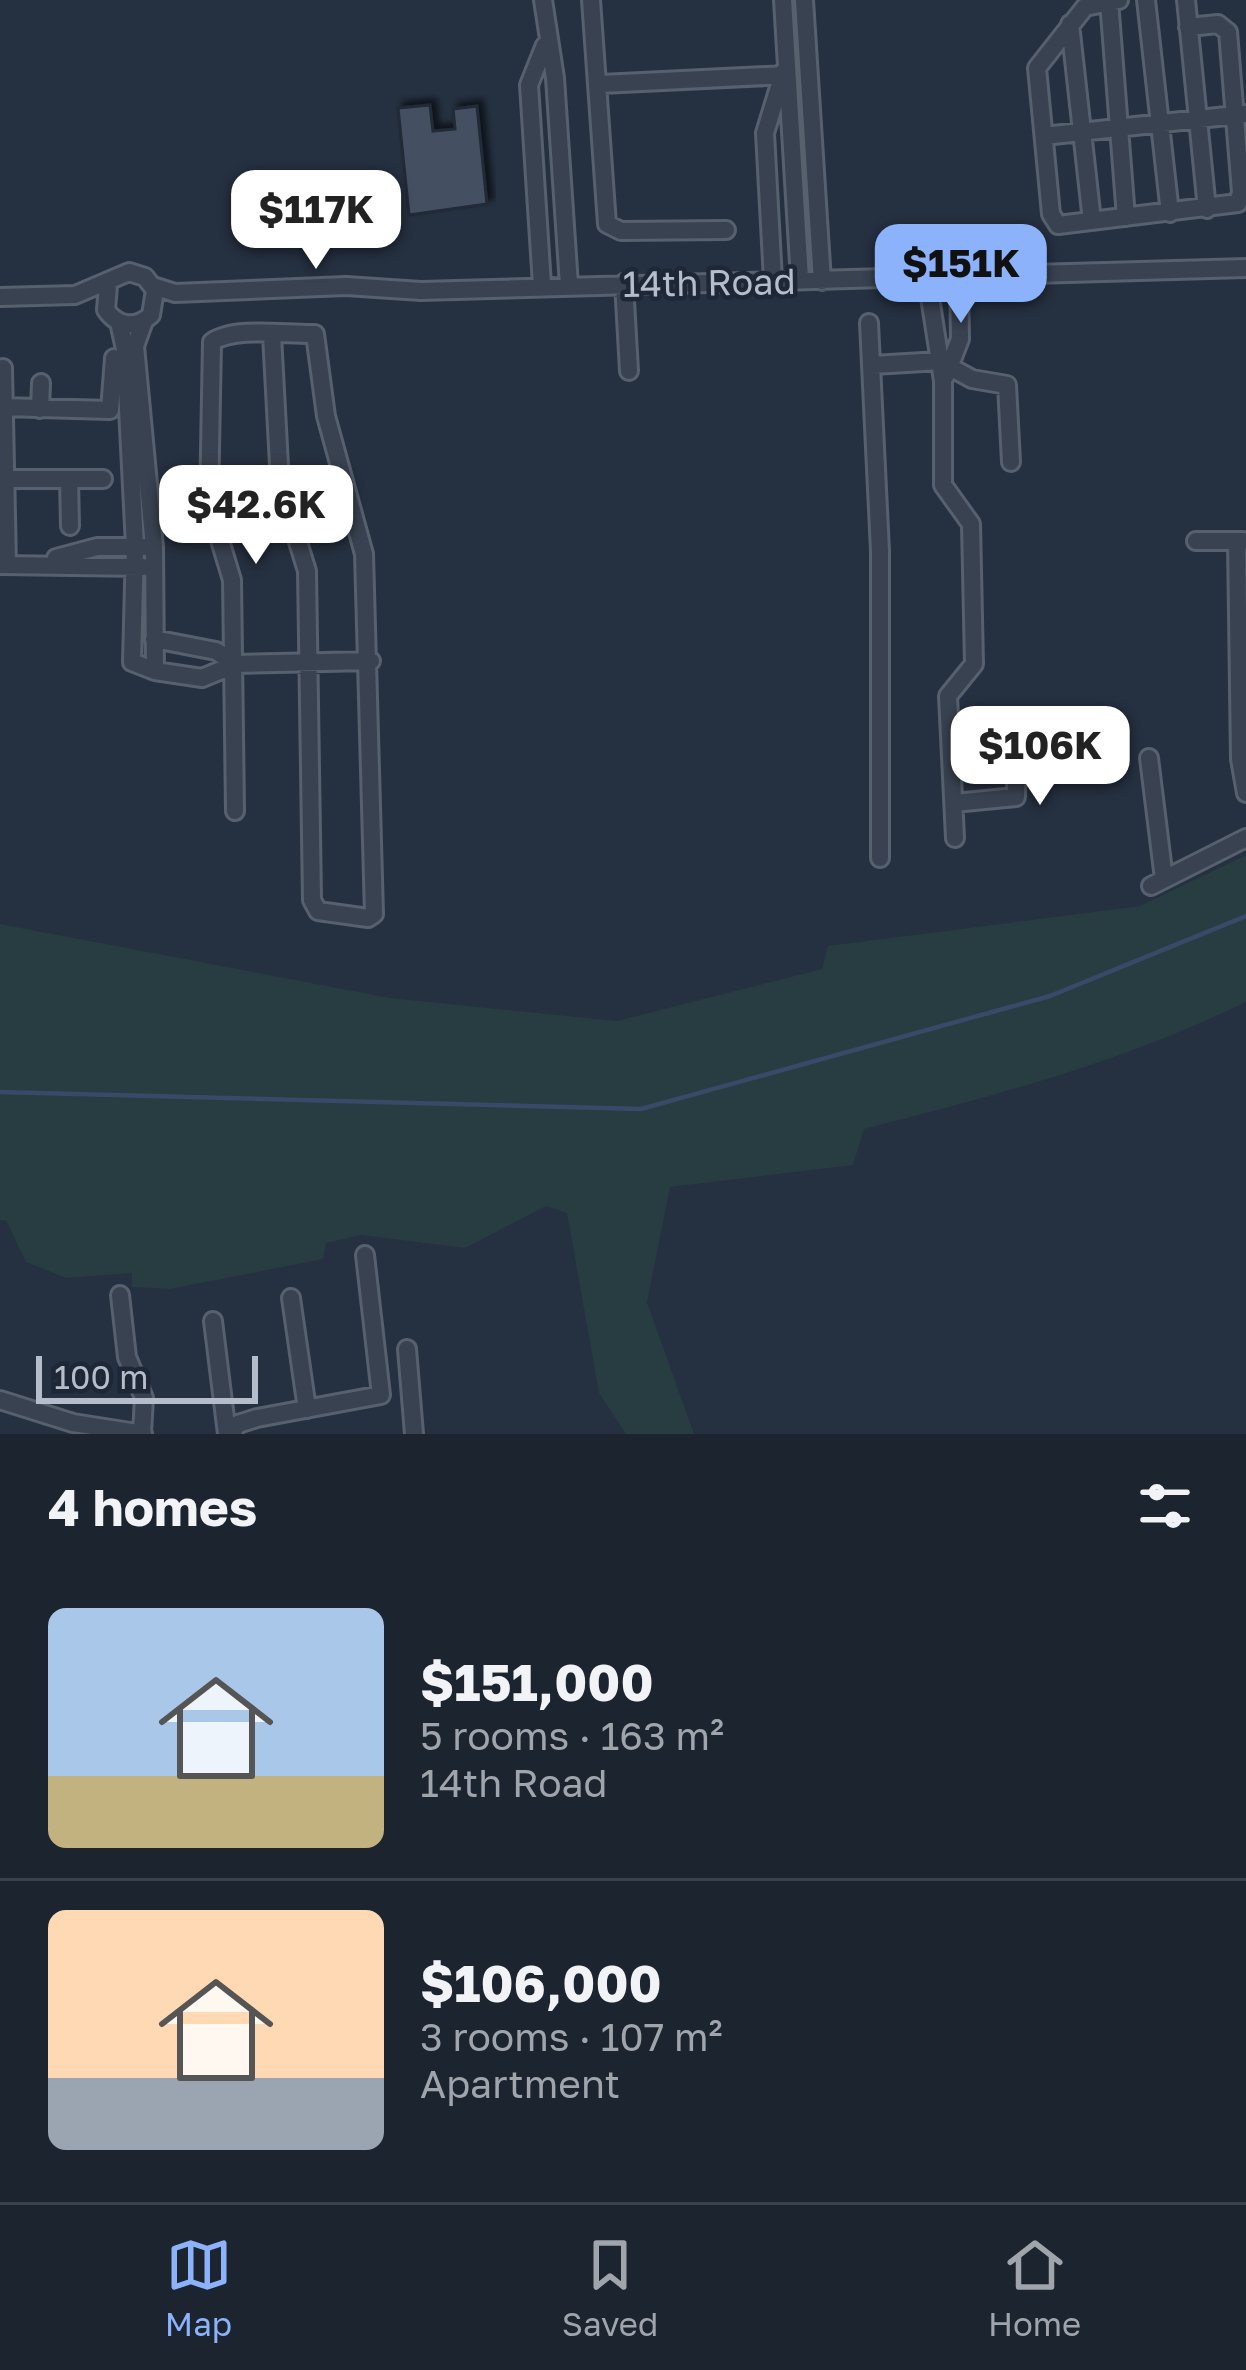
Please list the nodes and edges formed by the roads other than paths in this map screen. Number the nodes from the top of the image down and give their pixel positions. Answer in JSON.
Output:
{"nodes":[{"id":1,"x":543,"y":0,"type":"edge"},
{"id":2,"x":591,"y":0,"type":"edge"},
{"id":3,"x":783,"y":0,"type":"edge"},
{"id":4,"x":804,"y":0,"type":"edge"},
{"id":5,"x":1119,"y":0,"type":"edge"},
{"id":6,"x":1146,"y":0,"type":"edge"},
{"id":7,"x":1186,"y":0,"type":"edge"},
{"id":8,"x":1109,"y":1,"type":"edge"},
{"id":9,"x":1070,"y":24,"type":"junction"},
{"id":10,"x":1188,"y":27,"type":"junction"},
{"id":11,"x":546,"y":44,"type":"junction"},
{"id":12,"x":786,"y":71,"type":"junction"},
{"id":13,"x":601,"y":84,"type":"junction"},
{"id":14,"x":1240,"y":115,"type":"edge"},
{"id":15,"x":1196,"y":120,"type":"junction"},
{"id":16,"x":1159,"y":124,"type":"junction"},
{"id":17,"x":1120,"y":128,"type":"junction"},
{"id":18,"x":1082,"y":132,"type":"junction"},
{"id":19,"x":1044,"y":136,"type":"junction"},
{"id":20,"x":1207,"y":209,"type":"junction"},
{"id":21,"x":1170,"y":213,"type":"junction"},
{"id":22,"x":562,"y":217,"type":"junction"},
{"id":23,"x":1126,"y":218,"type":"junction"},
{"id":24,"x":538,"y":219,"type":"junction"},
{"id":25,"x":1092,"y":221,"type":"junction"},
{"id":26,"x":726,"y":230,"type":"dead end"},
{"id":27,"x":1246,"y":268,"type":"edge"},
{"id":28,"x":927,"y":278,"type":"junction"},
{"id":29,"x":959,"y":279,"type":"junction"},
{"id":30,"x":773,"y":280,"type":"junction"},
{"id":31,"x":800,"y":280,"type":"junction"},
{"id":32,"x":822,"y":281,"type":"junction"},
{"id":33,"x":624,"y":283,"type":"junction"},
{"id":34,"x":108,"y":285,"type":"junction"},
{"id":35,"x":542,"y":285,"type":"junction"},
{"id":36,"x":569,"y":285,"type":"junction"},
{"id":37,"x":153,"y":286,"type":"junction"},
{"id":38,"x":387,"y":291,"type":"junction"},
{"id":39,"x":0,"y":302,"type":"edge"},
{"id":40,"x":112,"y":316,"type":"junction"},
{"id":41,"x":149,"y":316,"type":"junction"},
{"id":42,"x":869,"y":323,"type":"dead end"},
{"id":43,"x":272,"y":335,"type":"junction"},
{"id":44,"x":113,"y":358,"type":"dead end"},
{"id":45,"x":873,"y":365,"type":"junction"},
{"id":46,"x":3,"y":368,"type":"edge"},
{"id":47,"x":944,"y":370,"type":"junction"},
{"id":48,"x":629,"y":371,"type":"dead end"},
{"id":49,"x":41,"y":383,"type":"dead end"},
{"id":50,"x":3,"y":407,"type":"junction"},
{"id":51,"x":40,"y":409,"type":"junction"},
{"id":52,"x":148,"y":441,"type":"junction"},
{"id":53,"x":121,"y":442,"type":"junction"},
{"id":54,"x":1011,"y":462,"type":"dead end"},
{"id":55,"x":69,"y":478,"type":"junction"},
{"id":56,"x":7,"y":479,"type":"junction"},
{"id":57,"x":103,"y":479,"type":"dead end"},
{"id":58,"x":70,"y":526,"type":"dead end"},
{"id":59,"x":1196,"y":541,"type":"dead end"},
{"id":60,"x":1241,"y":541,"type":"edge"},
{"id":61,"x":135,"y":546,"type":"junction"},
{"id":62,"x":154,"y":547,"type":"junction"},
{"id":63,"x":44,"y":562,"type":"junction"},
{"id":64,"x":4,"y":565,"type":"edge"},
{"id":65,"x":154,"y":566,"type":"junction"},
{"id":66,"x":134,"y":567,"type":"junction"},
{"id":67,"x":154,"y":639,"type":"junction"},
{"id":68,"x":307,"y":661,"type":"junction"},
{"id":69,"x":371,"y":661,"type":"junction"},
{"id":70,"x":236,"y":664,"type":"junction"},
{"id":71,"x":155,"y":671,"type":"junction"},
{"id":72,"x":1018,"y":719,"type":"dead end"},
{"id":73,"x":1149,"y":758,"type":"dead end"},
{"id":74,"x":1246,"y":793,"type":"edge"},
{"id":75,"x":954,"y":803,"type":"junction"},
{"id":76,"x":235,"y":811,"type":"dead end"},
{"id":77,"x":955,"y":838,"type":"dead end"},
{"id":78,"x":1246,"y":838,"type":"edge"},
{"id":79,"x":880,"y":857,"type":"dead end"},
{"id":80,"x":365,"y":1255,"type":"dead end"},
{"id":81,"x":119,"y":1295,"type":"dead end"},
{"id":82,"x":291,"y":1298,"type":"dead end"},
{"id":83,"x":213,"y":1321,"type":"dead end"},
{"id":84,"x":407,"y":1349,"type":"dead end"},
{"id":85,"x":0,"y":1400,"type":"edge"},
{"id":86,"x":307,"y":1409,"type":"junction"},
{"id":87,"x":71,"y":1428,"type":"edge"},
{"id":88,"x":143,"y":1433,"type":"edge"},
{"id":89,"x":229,"y":1434,"type":"edge"},
{"id":90,"x":414,"y":1434,"type":"edge"}],
"edges":[{"from":1,"to":11,"type":"street"},
{"from":2,"to":13,"type":"street"},
{"from":3,"to":12,"type":"street"},
{"from":4,"to":32,"type":"street"},
{"from":5,"to":8,"type":"street"},
{"from":6,"to":16,"type":"street"},
{"from":7,"to":10,"type":"street"},
{"from":8,"to":9,"type":"street"},
{"from":8,"to":17,"type":"street"},
{"from":9,"to":18,"type":"street"},
{"from":9,"to":19,"type":"street"},
{"from":10,"to":14,"type":"street"},
{"from":10,"to":15,"type":"street"},
{"from":11,"to":22,"type":"street"},
{"from":11,"to":24,"type":"street"},
{"from":12,"to":13,"type":"street"},
{"from":12,"to":30,"type":"street"},
{"from":12,"to":31,"type":"street"},
{"from":13,"to":26,"type":"street"},
{"from":14,"to":15,"type":"street"},
{"from":14,"to":20,"type":"street"},
{"from":15,"to":16,"type":"street"},
{"from":15,"to":20,"type":"street"},
{"from":16,"to":17,"type":"street"},
{"from":16,"to":21,"type":"street"},
{"from":17,"to":18,"type":"street"},
{"from":17,"to":23,"type":"street"},
{"from":18,"to":19,"type":"street"},
{"from":18,"to":25,"type":"street"},
{"from":19,"to":25,"type":"street"},
{"from":20,"to":21,"type":"street"},
{"from":21,"to":23,"type":"street"},
{"from":22,"to":24,"type":"street"},
{"from":22,"to":36,"type":"street"},
{"from":23,"to":25,"type":"street"},
{"from":24,"to":35,"type":"street"},
{"from":27,"to":29,"type":"street","name":"14th Road"},
{"from":28,"to":29,"type":"street","name":"14th Road"},
{"from":28,"to":32,"type":"street","name":"14th Road"},
{"from":28,"to":47,"type":"street"},
{"from":29,"to":47,"type":"street"},
{"from":30,"to":31,"type":"street","name":"14th Road"},
{"from":30,"to":33,"type":"street","name":"14th Road"},
{"from":31,"to":32,"type":"street","name":"14th Road"},
{"from":33,"to":36,"type":"street","name":"14th Road"},
{"from":33,"to":48,"type":"street"},
{"from":34,"to":37,"type":"street","name":"14th Road"},
{"from":34,"to":39,"type":"street"},
{"from":34,"to":40,"type":"street"},
{"from":35,"to":36,"type":"street","name":"14th Road"},
{"from":35,"to":38,"type":"street","name":"14th Road"},
{"from":37,"to":38,"type":"street","name":"14th Road"},
{"from":37,"to":41,"type":"street"},
{"from":38,"to":41,"type":"street","name":"14th Road"},
{"from":39,"to":40,"type":"street"},
{"from":40,"to":41,"type":"street","name":"14th Road"},
{"from":40,"to":53,"type":"street"},
{"from":41,"to":52,"type":"street"},
{"from":42,"to":45,"type":"street"},
{"from":43,"to":68,"type":"street"},
{"from":43,"to":69,"type":"street"},
{"from":43,"to":70,"type":"street"},
{"from":44,"to":51,"type":"street"},
{"from":45,"to":47,"type":"street"},
{"from":45,"to":79,"type":"street"},
{"from":46,"to":50,"type":"street"},
{"from":47,"to":54,"type":"street"},
{"from":47,"to":75,"type":"street"},
{"from":49,"to":51,"type":"street"},
{"from":50,"to":51,"type":"street"},
{"from":50,"to":56,"type":"street"},
{"from":52,"to":53,"type":"street"},
{"from":52,"to":62,"type":"street"},
{"from":53,"to":61,"type":"street"},
{"from":55,"to":56,"type":"street"},
{"from":55,"to":57,"type":"street"},
{"from":55,"to":58,"type":"street"},
{"from":56,"to":64,"type":"street"},
{"from":59,"to":60,"type":"street"},
{"from":60,"to":74,"type":"street"},
{"from":61,"to":62,"type":"street"},
{"from":61,"to":63,"type":"street"},
{"from":61,"to":66,"type":"street"},
{"from":62,"to":65,"type":"street"},
{"from":63,"to":64,"type":"street"},
{"from":63,"to":66,"type":"street"},
{"from":65,"to":66,"type":"street"},
{"from":65,"to":67,"type":"street"},
{"from":66,"to":71,"type":"street"},
{"from":67,"to":70,"type":"street"},
{"from":67,"to":71,"type":"street"},
{"from":68,"to":69,"type":"street"},
{"from":68,"to":69,"type":"street"},
{"from":68,"to":70,"type":"street"},
{"from":70,"to":71,"type":"street"},
{"from":70,"to":76,"type":"street"},
{"from":72,"to":75,"type":"street"},
{"from":73,"to":78,"type":"street"},
{"from":75,"to":77,"type":"street"},
{"from":80,"to":86,"type":"street"},
{"from":81,"to":88,"type":"street"},
{"from":82,"to":86,"type":"street"},
{"from":83,"to":89,"type":"street"},
{"from":84,"to":90,"type":"street"},
{"from":85,"to":87,"type":"street"},
{"from":86,"to":89,"type":"street"},
{"from":87,"to":88,"type":"street"}]}
